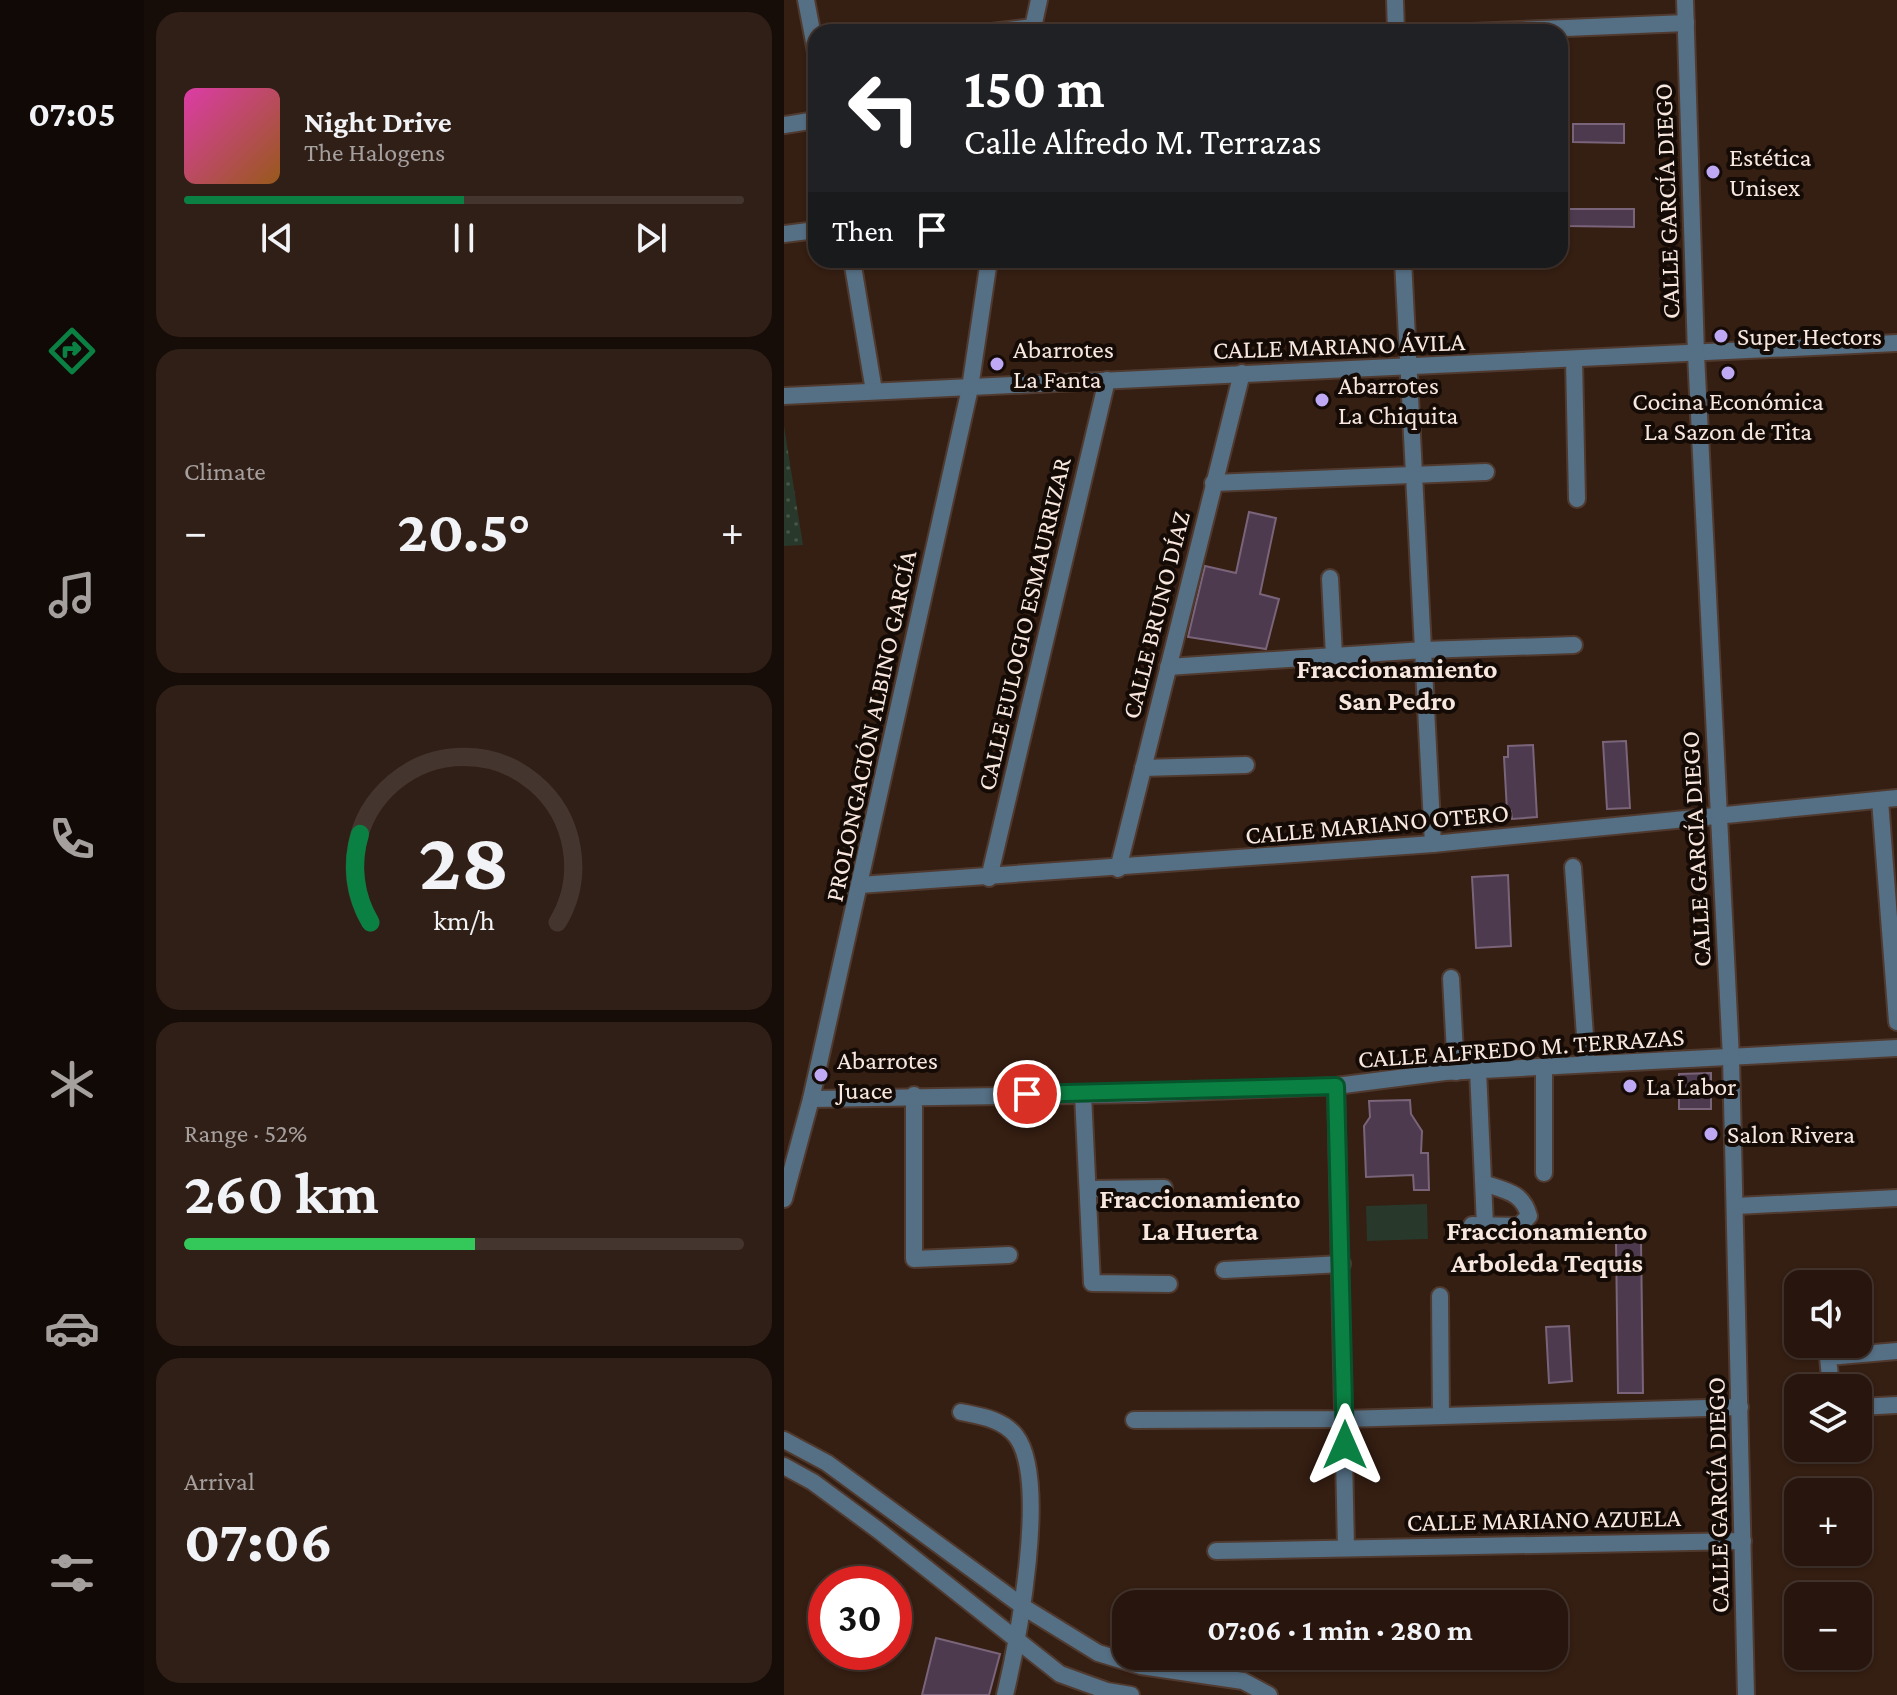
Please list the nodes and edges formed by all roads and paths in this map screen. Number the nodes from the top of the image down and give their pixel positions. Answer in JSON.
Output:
{"nodes":[{"id":1,"x":806,"y":0,"type":"edge"},
{"id":2,"x":1039,"y":0,"type":"edge"},
{"id":3,"x":1395,"y":0,"type":"edge"},
{"id":4,"x":1685,"y":0,"type":"edge"},
{"id":5,"x":1686,"y":23,"type":"junction"},
{"id":6,"x":811,"y":24,"type":"edge"},
{"id":7,"x":1034,"y":24,"type":"edge"},
{"id":8,"x":1396,"y":24,"type":"edge"},
{"id":9,"x":1568,"y":28,"type":"edge"},
{"id":10,"x":808,"y":121,"type":"edge"},
{"id":11,"x":784,"y":125,"type":"edge"},
{"id":12,"x":808,"y":231,"type":"edge"},
{"id":13,"x":784,"y":234,"type":"edge"},
{"id":14,"x":853,"y":268,"type":"edge"},
{"id":15,"x":988,"y":268,"type":"edge"},
{"id":16,"x":1403,"y":268,"type":"edge"},
{"id":17,"x":1897,"y":343,"type":"edge"},
{"id":18,"x":1696,"y":354,"type":"junction"},
{"id":19,"x":1574,"y":360,"type":"junction"},
{"id":20,"x":1407,"y":367,"type":"junction"},
{"id":21,"x":1242,"y":373,"type":"junction"},
{"id":22,"x":1107,"y":380,"type":"junction"},
{"id":23,"x":970,"y":388,"type":"junction"},
{"id":24,"x":874,"y":391,"type":"junction"},
{"id":25,"x":784,"y":396,"type":"edge"},
{"id":26,"x":1486,"y":472,"type":"dead end"},
{"id":27,"x":1414,"y":474,"type":"junction"},
{"id":28,"x":1213,"y":483,"type":"junction"},
{"id":29,"x":1577,"y":499,"type":"dead end"},
{"id":30,"x":1330,"y":578,"type":"dead end"},
{"id":31,"x":1574,"y":645,"type":"dead end"},
{"id":32,"x":1424,"y":650,"type":"junction"},
{"id":33,"x":1334,"y":656,"type":"junction"},
{"id":34,"x":1168,"y":667,"type":"junction"},
{"id":35,"x":1246,"y":765,"type":"dead end"},
{"id":36,"x":1143,"y":768,"type":"junction"},
{"id":37,"x":1888,"y":799,"type":"edge"},
{"id":38,"x":1718,"y":818,"type":"junction"},
{"id":39,"x":1433,"y":844,"type":"junction"},
{"id":40,"x":1573,"y":867,"type":"dead end"},
{"id":41,"x":1118,"y":869,"type":"junction"},
{"id":42,"x":989,"y":878,"type":"junction"},
{"id":43,"x":860,"y":885,"type":"junction"},
{"id":44,"x":1451,"y":978,"type":"dead end"},
{"id":45,"x":1897,"y":1022,"type":"edge"},
{"id":46,"x":1897,"y":1048,"type":"edge"},
{"id":47,"x":1731,"y":1058,"type":"junction"},
{"id":48,"x":1587,"y":1064,"type":"junction"},
{"id":49,"x":1544,"y":1066,"type":"junction"},
{"id":50,"x":1478,"y":1070,"type":"junction"},
{"id":51,"x":1456,"y":1072,"type":"junction"},
{"id":52,"x":1336,"y":1086,"type":"junction"},
{"id":53,"x":1083,"y":1094,"type":"junction"},
{"id":54,"x":914,"y":1095,"type":"junction"},
{"id":55,"x":811,"y":1099,"type":"junction"},
{"id":56,"x":1544,"y":1173,"type":"dead end"},
{"id":57,"x":1486,"y":1184,"type":"junction"},
{"id":58,"x":1164,"y":1188,"type":"dead end"},
{"id":59,"x":1088,"y":1189,"type":"junction"},
{"id":60,"x":1897,"y":1198,"type":"edge"},
{"id":61,"x":784,"y":1199,"type":"edge"},
{"id":62,"x":1736,"y":1206,"type":"junction"},
{"id":63,"x":1009,"y":1255,"type":"dead end"},
{"id":64,"x":1342,"y":1264,"type":"junction"},
{"id":65,"x":1224,"y":1270,"type":"dead end"},
{"id":66,"x":1169,"y":1284,"type":"dead end"},
{"id":67,"x":1440,"y":1296,"type":"dead end"},
{"id":68,"x":1897,"y":1351,"type":"edge"},
{"id":69,"x":1830,"y":1374,"type":"edge"},
{"id":70,"x":1897,"y":1405,"type":"edge"},
{"id":71,"x":1872,"y":1406,"type":"edge"},
{"id":72,"x":1740,"y":1407,"type":"junction"},
{"id":73,"x":961,"y":1412,"type":"dead end"},
{"id":74,"x":1441,"y":1415,"type":"junction"},
{"id":75,"x":1345,"y":1419,"type":"junction"},
{"id":76,"x":1134,"y":1420,"type":"dead end"},
{"id":77,"x":784,"y":1440,"type":"edge"},
{"id":78,"x":784,"y":1466,"type":"edge"},
{"id":79,"x":1743,"y":1541,"type":"junction"},
{"id":80,"x":1346,"y":1548,"type":"junction"},
{"id":81,"x":1216,"y":1551,"type":"dead end"},
{"id":82,"x":1025,"y":1608,"type":"junction"},
{"id":83,"x":1018,"y":1642,"type":"junction"},
{"id":84,"x":1005,"y":1695,"type":"edge"},
{"id":85,"x":1131,"y":1695,"type":"edge"},
{"id":86,"x":1269,"y":1695,"type":"edge"},
{"id":87,"x":1746,"y":1695,"type":"edge"}],
"edges":[{"from":1,"to":6,"type":"street"},
{"from":2,"to":7,"type":"street"},
{"from":3,"to":8,"type":"street"},
{"from":4,"to":5,"type":"street","name":"CALLE GARCÍA DIEGO"},
{"from":5,"to":9,"type":"street"},
{"from":5,"to":18,"type":"street","name":"CALLE GARCÍA DIEGO"},
{"from":10,"to":11,"type":"street"},
{"from":12,"to":13,"type":"street"},
{"from":14,"to":24,"type":"street"},
{"from":15,"to":23,"type":"street","name":"PROLONGACIÓN ALBINO GARCÍA"},
{"from":16,"to":20,"type":"street"},
{"from":17,"to":18,"type":"street","name":"CALLE MARIANO ÁVILA"},
{"from":18,"to":19,"type":"street","name":"CALLE MARIANO ÁVILA"},
{"from":18,"to":38,"type":"street","name":"CALLE GARCÍA DIEGO"},
{"from":19,"to":20,"type":"street","name":"CALLE MARIANO ÁVILA"},
{"from":19,"to":29,"type":"street"},
{"from":20,"to":21,"type":"street","name":"CALLE MARIANO ÁVILA"},
{"from":20,"to":27,"type":"street"},
{"from":21,"to":22,"type":"street","name":"CALLE MARIANO ÁVILA"},
{"from":21,"to":28,"type":"street","name":"CALLE BRUNO DÍAZ"},
{"from":22,"to":23,"type":"street","name":"CALLE MARIANO ÁVILA"},
{"from":22,"to":42,"type":"street","name":"CALLE EULOGIO ESMAURRIZAR"},
{"from":23,"to":24,"type":"street","name":"CALLE MARIANO ÁVILA"},
{"from":23,"to":43,"type":"street","name":"PROLONGACIÓN ALBINO GARCÍA"},
{"from":24,"to":25,"type":"street","name":"CALLE MARIANO ÁVILA"},
{"from":26,"to":27,"type":"street"},
{"from":27,"to":28,"type":"street"},
{"from":27,"to":32,"type":"street"},
{"from":28,"to":34,"type":"street","name":"CALLE BRUNO DÍAZ"},
{"from":30,"to":33,"type":"street"},
{"from":31,"to":32,"type":"street"},
{"from":32,"to":33,"type":"street"},
{"from":32,"to":39,"type":"street"},
{"from":33,"to":34,"type":"street"},
{"from":34,"to":36,"type":"street","name":"CALLE BRUNO DÍAZ"},
{"from":35,"to":36,"type":"street"},
{"from":36,"to":41,"type":"street","name":"CALLE BRUNO DÍAZ"},
{"from":37,"to":38,"type":"street","name":"CALLE MARIANO OTERO"},
{"from":37,"to":45,"type":"street"},
{"from":38,"to":39,"type":"street","name":"CALLE MARIANO OTERO"},
{"from":38,"to":47,"type":"street","name":"CALLE GARCÍA DIEGO"},
{"from":39,"to":41,"type":"street","name":"CALLE MARIANO OTERO"},
{"from":40,"to":48,"type":"street"},
{"from":41,"to":42,"type":"street","name":"CALLE MARIANO OTERO"},
{"from":42,"to":43,"type":"street","name":"CALLE MARIANO OTERO"},
{"from":43,"to":55,"type":"street","name":"PROLONGACIÓN ALBINO GARCÍA"},
{"from":44,"to":51,"type":"street"},
{"from":46,"to":47,"type":"street","name":"CALLE ALFREDO M. TERRAZAS"},
{"from":47,"to":48,"type":"street","name":"CALLE ALFREDO M. TERRAZAS"},
{"from":47,"to":62,"type":"street","name":"CALLE GARCÍA DIEGO"},
{"from":48,"to":49,"type":"street","name":"CALLE ALFREDO M. TERRAZAS"},
{"from":49,"to":50,"type":"street","name":"CALLE ALFREDO M. TERRAZAS"},
{"from":49,"to":56,"type":"street"},
{"from":50,"to":51,"type":"street","name":"CALLE ALFREDO M. TERRAZAS"},
{"from":50,"to":57,"type":"street"},
{"from":51,"to":52,"type":"street","name":"CALLE ALFREDO M. TERRAZAS"},
{"from":52,"to":53,"type":"street","name":"CALLE ALFREDO M. TERRAZAS"},
{"from":52,"to":64,"type":"street"},
{"from":53,"to":54,"type":"street","name":"CALLE ALFREDO M. TERRAZAS"},
{"from":53,"to":59,"type":"street"},
{"from":54,"to":55,"type":"street","name":"CALLE ALFREDO M. TERRAZAS"},
{"from":54,"to":63,"type":"street"},
{"from":55,"to":61,"type":"street","name":"PROLONGACIÓN ALBINO GARCÍA"},
{"from":57,"to":57,"type":"street"},
{"from":58,"to":59,"type":"street"},
{"from":59,"to":66,"type":"street"},
{"from":60,"to":62,"type":"street"},
{"from":62,"to":72,"type":"street","name":"CALLE GARCÍA DIEGO"},
{"from":64,"to":65,"type":"street"},
{"from":64,"to":75,"type":"street"},
{"from":67,"to":74,"type":"street"},
{"from":68,"to":69,"type":"street"},
{"from":70,"to":71,"type":"street"},
{"from":72,"to":74,"type":"street"},
{"from":72,"to":79,"type":"street","name":"CALLE GARCÍA DIEGO"},
{"from":73,"to":82,"type":"street"},
{"from":74,"to":75,"type":"street"},
{"from":75,"to":76,"type":"street"},
{"from":75,"to":80,"type":"street"},
{"from":77,"to":82,"type":"street"},
{"from":78,"to":83,"type":"street"},
{"from":79,"to":80,"type":"street","name":"CALLE MARIANO AZUELA"},
{"from":79,"to":87,"type":"street","name":"CALLE GARCÍA DIEGO"},
{"from":80,"to":81,"type":"street","name":"CALLE MARIANO AZUELA"},
{"from":82,"to":83,"type":"street"},
{"from":82,"to":86,"type":"street"},
{"from":83,"to":84,"type":"street"},
{"from":83,"to":85,"type":"street"}]}
